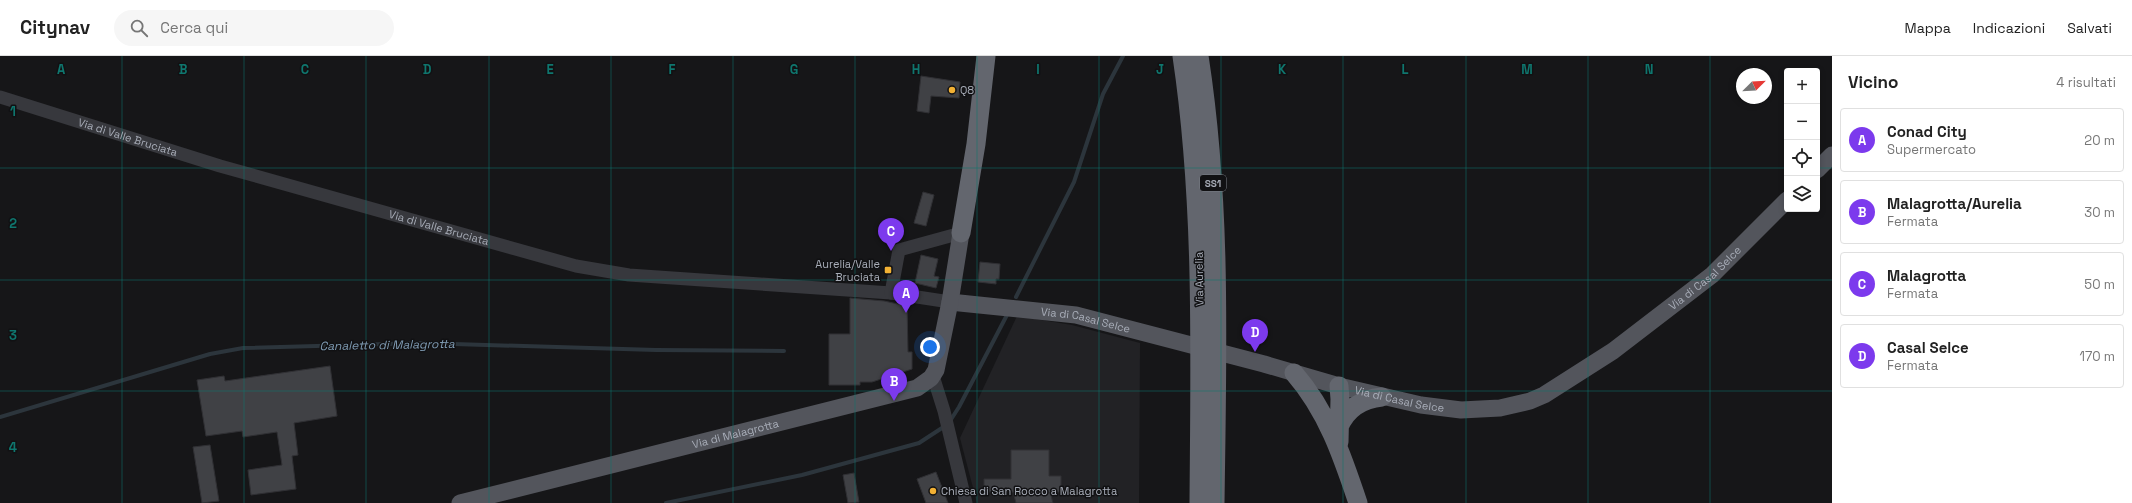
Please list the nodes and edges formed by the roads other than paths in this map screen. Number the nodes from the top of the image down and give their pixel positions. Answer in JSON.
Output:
{"nodes":[{"id":1,"x":986,"y":56,"type":"edge"},
{"id":2,"x":1199,"y":56,"type":"edge"},
{"id":3,"x":1182,"y":60,"type":"edge"},
{"id":4,"x":0,"y":97,"type":"edge"},
{"id":5,"x":1832,"y":155,"type":"edge"},
{"id":6,"x":1820,"y":167,"type":"edge"},
{"id":7,"x":1784,"y":203,"type":"edge"},
{"id":8,"x":961,"y":233,"type":"junction"},
{"id":9,"x":891,"y":293,"type":"junction"},
{"id":10,"x":950,"y":302,"type":"junction"},
{"id":11,"x":1208,"y":310,"type":"junction"},
{"id":12,"x":1294,"y":373,"type":"junction"},
{"id":13,"x":933,"y":376,"type":"junction"},
{"id":14,"x":1339,"y":386,"type":"junction"},
{"id":15,"x":1208,"y":391,"type":"junction"},
{"id":16,"x":1382,"y":397,"type":"junction"},
{"id":17,"x":1332,"y":424,"type":"junction"},
{"id":18,"x":460,"y":503,"type":"edge"},
{"id":19,"x":966,"y":503,"type":"edge"},
{"id":20,"x":1199,"y":503,"type":"edge"},
{"id":21,"x":1215,"y":503,"type":"edge"},
{"id":22,"x":1225,"y":503,"type":"edge"},
{"id":23,"x":1358,"y":503,"type":"edge"}],
"edges":[{"from":1,"to":8,"type":"highway"},
{"from":2,"to":11,"type":"highway","name":"Via Aurelia","number":"SS1"},
{"from":3,"to":11,"type":"highway","name":"Via Aurelia","number":"SS1"},
{"from":4,"to":9,"type":"street","name":"Via di Valle Bruciata"},
{"from":5,"to":6,"type":"main road"},
{"from":7,"to":16,"type":"main road","name":"Via di Casal Selce"},
{"from":8,"to":9,"type":"street"},
{"from":8,"to":10,"type":"main road"},
{"from":9,"to":10,"type":"street","name":"Via di Valle Bruciata"},
{"from":10,"to":12,"type":"main road","name":"Via di Casal Selce"},
{"from":10,"to":13,"type":"main road"},
{"from":11,"to":15,"type":"highway","name":"Via Aurelia","number":"SS1"},
{"from":12,"to":14,"type":"main road","name":"Via di Casal Selce"},
{"from":12,"to":17,"type":"highway"},
{"from":13,"to":18,"type":"main road","name":"Via di Malagrotta"},
{"from":13,"to":19,"type":"street"},
{"from":14,"to":16,"type":"main road","name":"Via di Casal Selce"},
{"from":14,"to":17,"type":"highway"},
{"from":15,"to":20,"type":"highway","name":"Via Aurelia","number":"SS1"},
{"from":15,"to":21,"type":"highway","name":"Via Aurelia","number":"SS1"},
{"from":15,"to":22,"type":"highway"},
{"from":16,"to":17,"type":"highway"},
{"from":17,"to":23,"type":"highway"}]}
